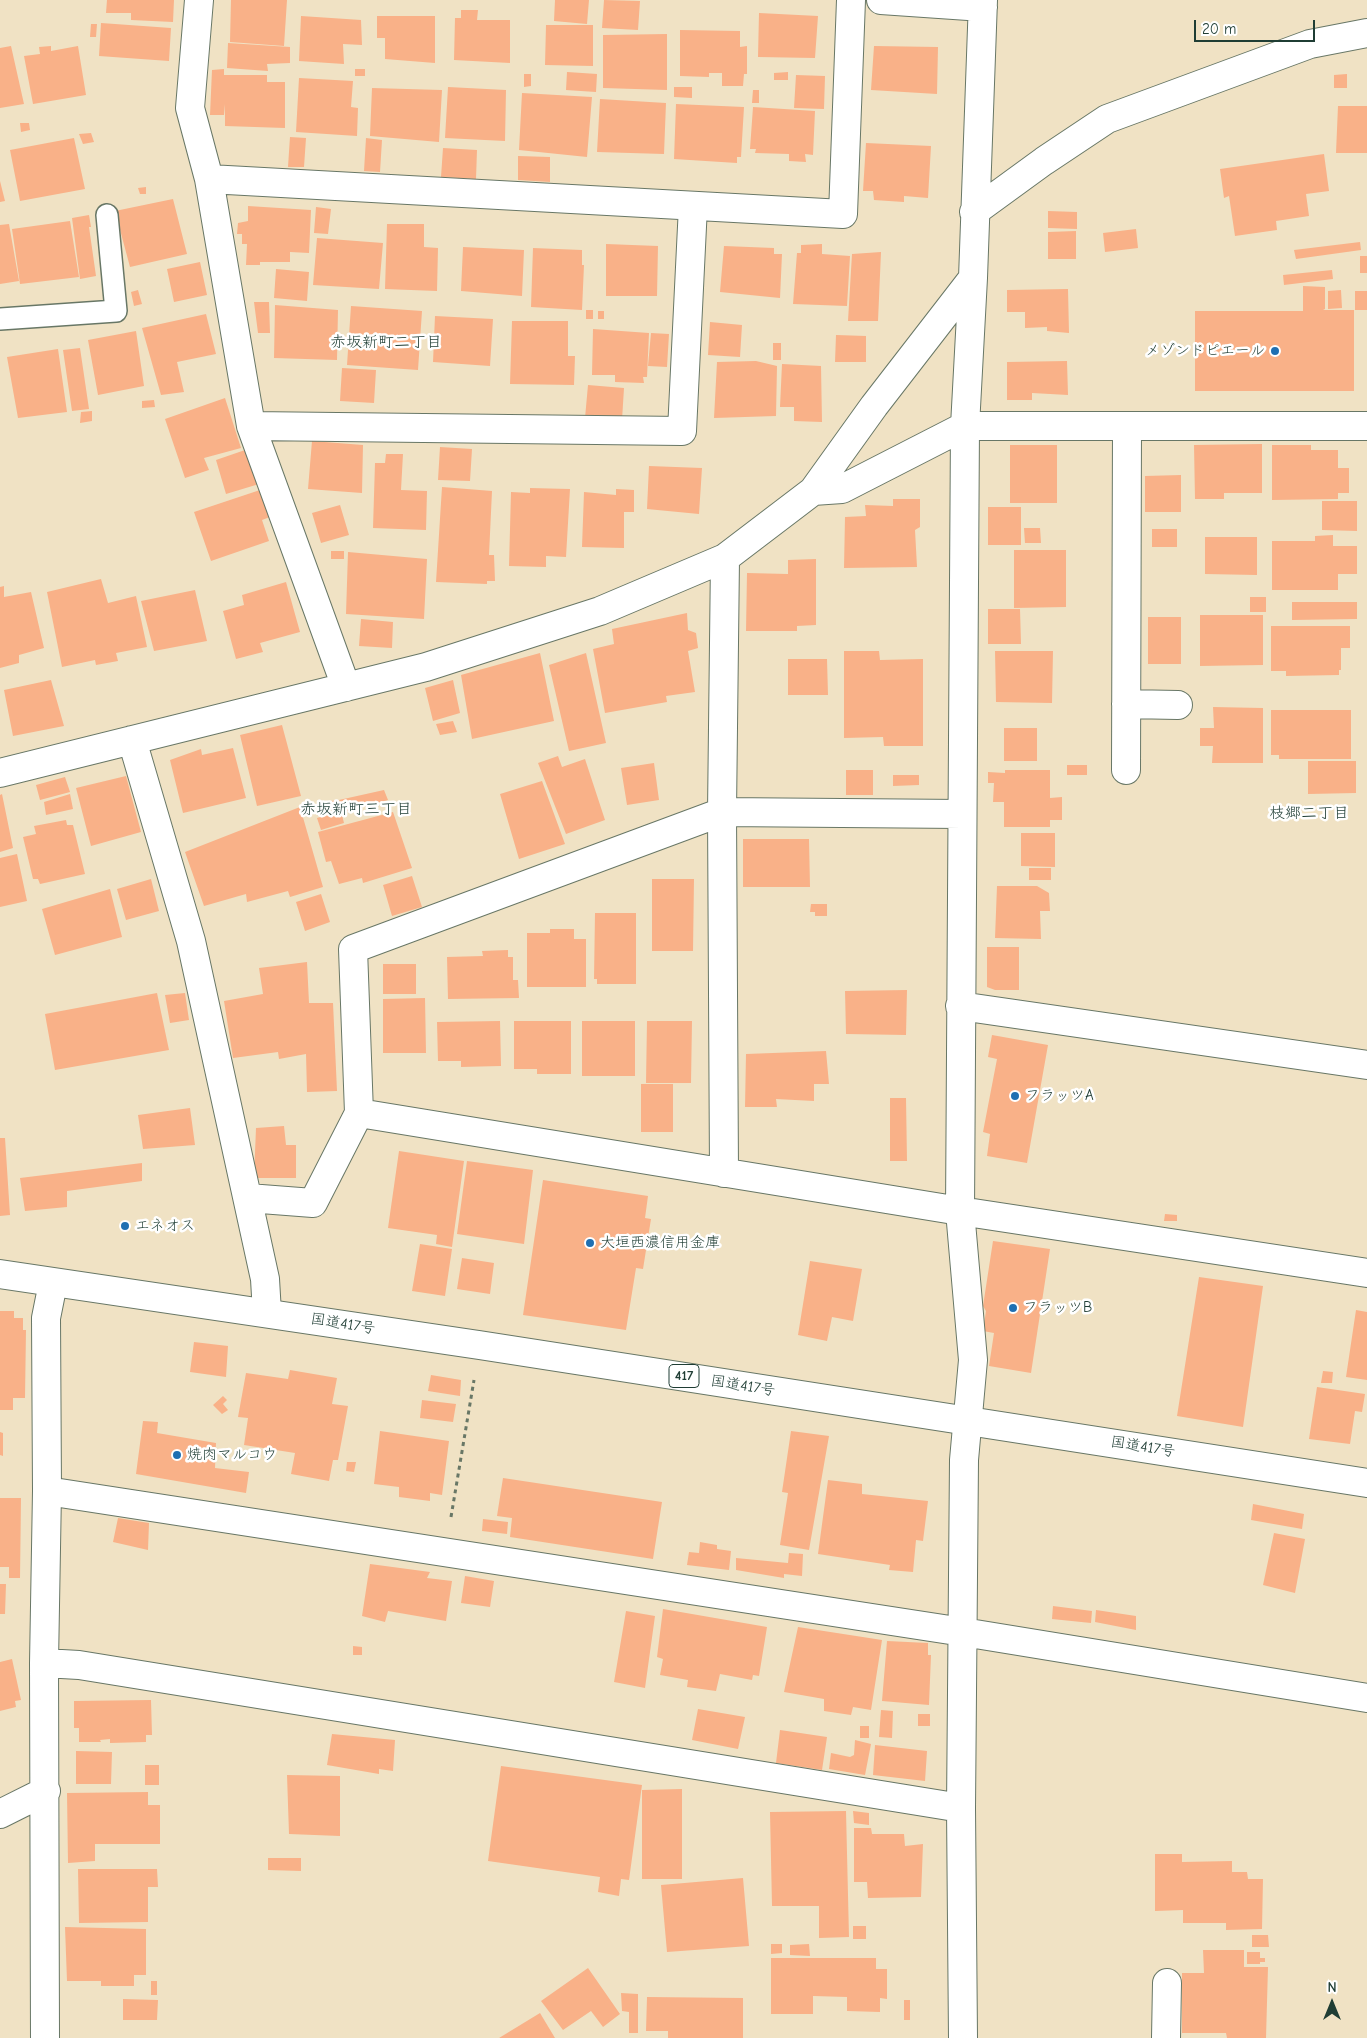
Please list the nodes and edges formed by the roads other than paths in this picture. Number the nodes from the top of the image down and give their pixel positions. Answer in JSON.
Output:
{"nodes":[{"id":1,"x":199,"y":0,"type":"edge"},
{"id":2,"x":851,"y":0,"type":"edge"},
{"id":3,"x":882,"y":0,"type":"edge"},
{"id":4,"x":983,"y":3,"type":"edge"},
{"id":5,"x":1367,"y":33,"type":"edge"},
{"id":6,"x":208,"y":180,"type":"junction"},
{"id":7,"x":693,"y":206,"type":"junction"},
{"id":8,"x":974,"y":212,"type":"junction"},
{"id":9,"x":107,"y":215,"type":"dead end"},
{"id":10,"x":973,"y":278,"type":"junction"},
{"id":11,"x":0,"y":319,"type":"edge"},
{"id":12,"x":250,"y":426,"type":"junction"},
{"id":13,"x":964,"y":426,"type":"junction"},
{"id":14,"x":1127,"y":426,"type":"junction"},
{"id":15,"x":1367,"y":426,"type":"edge"},
{"id":16,"x":812,"y":491,"type":"junction"},
{"id":17,"x":725,"y":558,"type":"junction"},
{"id":18,"x":346,"y":687,"type":"junction"},
{"id":19,"x":1126,"y":704,"type":"junction"},
{"id":20,"x":1178,"y":705,"type":"dead end"},
{"id":21,"x":132,"y":740,"type":"junction"},
{"id":22,"x":1126,"y":770,"type":"dead end"},
{"id":23,"x":0,"y":773,"type":"edge"},
{"id":24,"x":722,"y":812,"type":"junction"},
{"id":25,"x":962,"y":814,"type":"junction"},
{"id":26,"x":960,"y":1006,"type":"junction"},
{"id":27,"x":1367,"y":1066,"type":"edge"},
{"id":28,"x":359,"y":1114,"type":"junction"},
{"id":29,"x":724,"y":1173,"type":"junction"},
{"id":30,"x":248,"y":1198,"type":"junction"},
{"id":31,"x":960,"y":1211,"type":"junction"},
{"id":32,"x":1367,"y":1273,"type":"edge"},
{"id":33,"x":0,"y":1274,"type":"edge"},
{"id":34,"x":53,"y":1283,"type":"junction"},
{"id":35,"x":267,"y":1312,"type":"junction"},
{"id":36,"x":966,"y":1420,"type":"junction"},
{"id":37,"x":1367,"y":1483,"type":"edge"},
{"id":38,"x":47,"y":1491,"type":"junction"},
{"id":39,"x":963,"y":1632,"type":"junction"},
{"id":40,"x":44,"y":1663,"type":"junction"},
{"id":41,"x":1367,"y":1698,"type":"edge"},
{"id":42,"x":46,"y":1791,"type":"junction"},
{"id":43,"x":961,"y":1808,"type":"junction"},
{"id":44,"x":0,"y":1814,"type":"edge"},
{"id":45,"x":1167,"y":1983,"type":"dead end"},
{"id":46,"x":45,"y":2038,"type":"edge"},
{"id":47,"x":963,"y":2038,"type":"edge"},
{"id":48,"x":1166,"y":2038,"type":"edge"}],
"edges":[{"from":1,"to":6,"type":"main road"},
{"from":2,"to":7,"type":"main road"},
{"from":3,"to":4,"type":"main road"},
{"from":4,"to":8,"type":"main road"},
{"from":5,"to":8,"type":"main road"},
{"from":6,"to":7,"type":"main road"},
{"from":6,"to":12,"type":"main road"},
{"from":7,"to":12,"type":"main road"},
{"from":8,"to":10,"type":"main road"},
{"from":9,"to":11,"type":"lane"},
{"from":10,"to":13,"type":"main road"},
{"from":10,"to":16,"type":"main road"},
{"from":12,"to":18,"type":"main road"},
{"from":13,"to":14,"type":"main road"},
{"from":13,"to":16,"type":"main road"},
{"from":13,"to":25,"type":"main road"},
{"from":14,"to":15,"type":"main road"},
{"from":14,"to":19,"type":"main road"},
{"from":16,"to":17,"type":"main road"},
{"from":17,"to":18,"type":"main road"},
{"from":17,"to":24,"type":"main road"},
{"from":18,"to":21,"type":"main road"},
{"from":19,"to":20,"type":"main road"},
{"from":19,"to":22,"type":"main road"},
{"from":21,"to":23,"type":"main road"},
{"from":21,"to":30,"type":"main road"},
{"from":24,"to":25,"type":"main road"},
{"from":24,"to":28,"type":"main road"},
{"from":24,"to":29,"type":"main road"},
{"from":25,"to":26,"type":"main road"},
{"from":26,"to":27,"type":"main road"},
{"from":26,"to":31,"type":"main road"},
{"from":28,"to":29,"type":"main road"},
{"from":28,"to":30,"type":"main road"},
{"from":29,"to":31,"type":"main road"},
{"from":30,"to":35,"type":"main road"},
{"from":31,"to":32,"type":"main road"},
{"from":31,"to":36,"type":"main road"},
{"from":33,"to":34,"type":"main road","name":"国道417号","number":"417"},
{"from":34,"to":35,"type":"main road","name":"国道417号","number":"417"},
{"from":34,"to":38,"type":"main road"},
{"from":35,"to":36,"type":"main road","name":"国道417号","number":"417"},
{"from":36,"to":37,"type":"main road","name":"国道417号","number":"417"},
{"from":36,"to":39,"type":"main road"},
{"from":38,"to":39,"type":"main road"},
{"from":38,"to":40,"type":"main road"},
{"from":39,"to":41,"type":"main road"},
{"from":39,"to":43,"type":"main road"},
{"from":40,"to":42,"type":"main road"},
{"from":40,"to":43,"type":"main road"},
{"from":42,"to":44,"type":"main road"},
{"from":42,"to":46,"type":"main road"},
{"from":43,"to":47,"type":"main road"},
{"from":45,"to":48,"type":"main road"}]}
